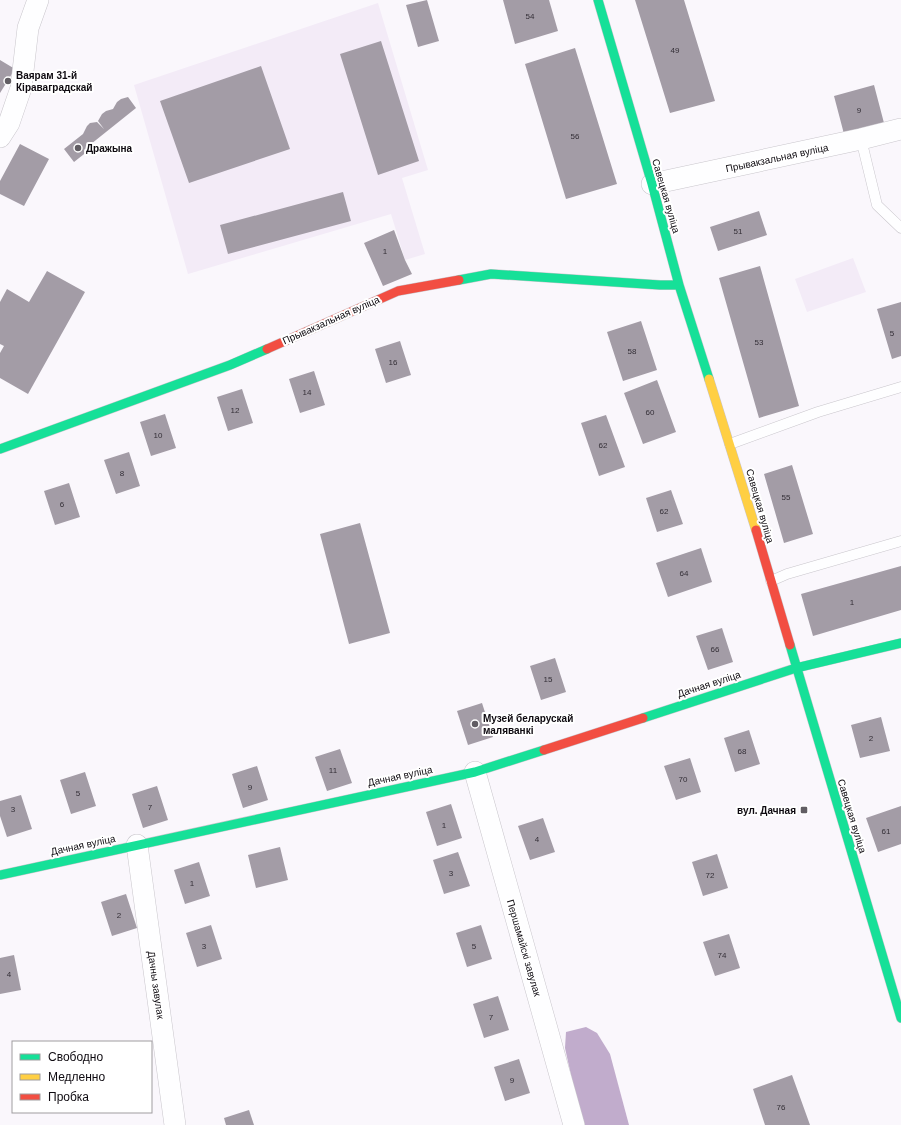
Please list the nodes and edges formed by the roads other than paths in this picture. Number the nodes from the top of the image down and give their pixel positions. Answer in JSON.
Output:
{"nodes":[{"id":1,"x":38,"y":0,"type":"edge"},
{"id":2,"x":598,"y":0,"type":"edge"},
{"id":3,"x":901,"y":129,"type":"edge"},
{"id":4,"x":0,"y":137,"type":"edge"},
{"id":5,"x":861,"y":139,"type":"junction"},
{"id":6,"x":652,"y":184,"type":"junction"},
{"id":7,"x":901,"y":228,"type":"edge"},
{"id":8,"x":679,"y":285,"type":"junction"},
{"id":9,"x":901,"y":387,"type":"edge"},
{"id":10,"x":730,"y":444,"type":"junction"},
{"id":11,"x":0,"y":449,"type":"edge"},
{"id":12,"x":901,"y":541,"type":"edge"},
{"id":13,"x":771,"y":581,"type":"junction"},
{"id":14,"x":901,"y":643,"type":"edge"},
{"id":15,"x":796,"y":668,"type":"junction"},
{"id":16,"x":475,"y":772,"type":"junction"},
{"id":17,"x":136,"y":845,"type":"junction"},
{"id":18,"x":0,"y":875,"type":"edge"},
{"id":19,"x":901,"y":1018,"type":"edge"},
{"id":20,"x":175,"y":1125,"type":"edge"},
{"id":21,"x":574,"y":1125,"type":"edge"}],
"edges":[{"from":1,"to":4,"type":"street"},
{"from":2,"to":6,"type":"street","name":"Савецкая вуліца"},
{"from":3,"to":5,"type":"street","name":"Прывакзальная вуліца"},
{"from":5,"to":6,"type":"street","name":"Прывакзальная вуліца"},
{"from":5,"to":7,"type":"lane"},
{"from":6,"to":8,"type":"street","name":"Савецкая вуліца"},
{"from":8,"to":10,"type":"street","name":"Савецкая вуліца"},
{"from":8,"to":11,"type":"street","name":"Прывакзальная вуліца"},
{"from":9,"to":10,"type":"lane"},
{"from":10,"to":13,"type":"street","name":"Савецкая вуліца"},
{"from":12,"to":13,"type":"lane"},
{"from":13,"to":15,"type":"street","name":"Савецкая вуліца"},
{"from":14,"to":15,"type":"street","name":"Дачная вуліца"},
{"from":15,"to":16,"type":"street","name":"Дачная вуліца"},
{"from":15,"to":19,"type":"street","name":"Савецкая вуліца"},
{"from":16,"to":17,"type":"street","name":"Дачная вуліца"},
{"from":16,"to":21,"type":"street","name":"Першамайскі завулак"},
{"from":17,"to":18,"type":"street","name":"Дачная вуліца"},
{"from":17,"to":20,"type":"street","name":"Дачны завулак"}]}
